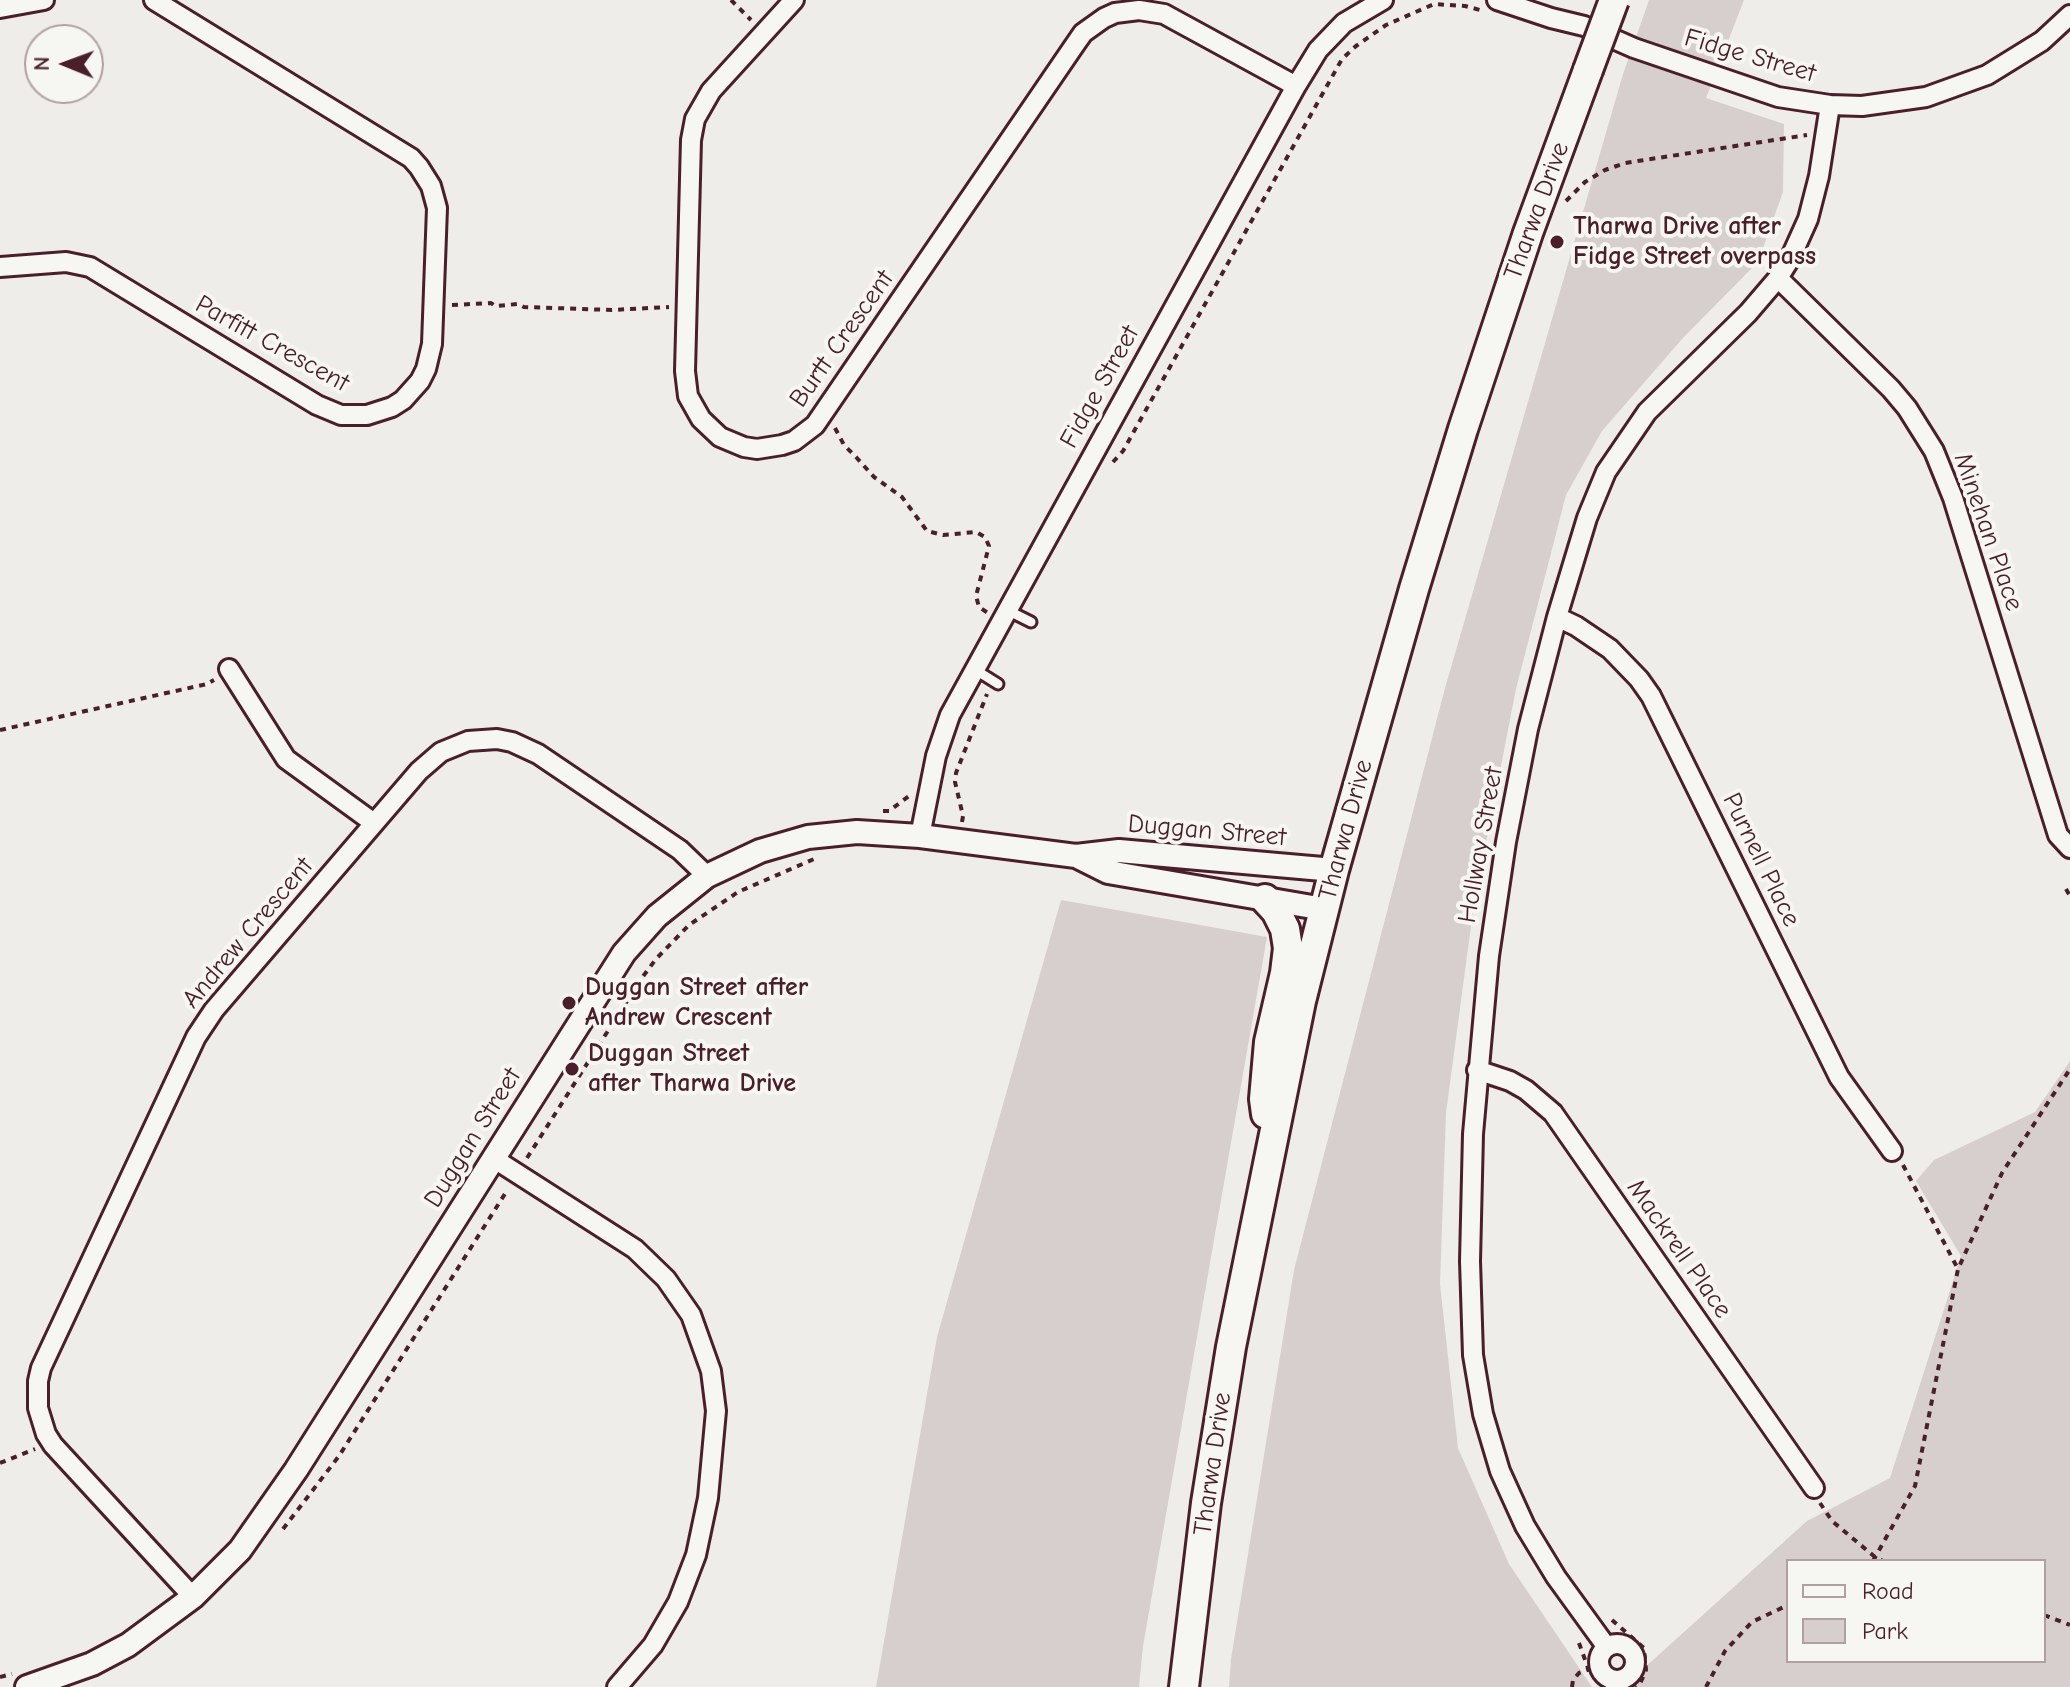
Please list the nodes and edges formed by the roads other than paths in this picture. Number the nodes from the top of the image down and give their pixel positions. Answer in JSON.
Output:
{"nodes":[{"id":1,"x":44,"y":0,"type":"edge"},
{"id":2,"x":154,"y":0,"type":"edge"},
{"id":3,"x":794,"y":0,"type":"edge"},
{"id":4,"x":1383,"y":0,"type":"edge"},
{"id":5,"x":1497,"y":0,"type":"edge"},
{"id":6,"x":1614,"y":0,"type":"edge"},
{"id":7,"x":0,"y":8,"type":"edge"},
{"id":8,"x":2069,"y":19,"type":"edge"},
{"id":9,"x":1296,"y":86,"type":"junction"},
{"id":10,"x":1830,"y":105,"type":"junction"},
{"id":11,"x":0,"y":267,"type":"edge"},
{"id":12,"x":1778,"y":278,"type":"junction"},
{"id":13,"x":1004,"y":615,"type":"junction"},
{"id":14,"x":1557,"y":617,"type":"junction"},
{"id":15,"x":1031,"y":622,"type":"dead end"},
{"id":16,"x":229,"y":669,"type":"dead end"},
{"id":17,"x":974,"y":669,"type":"junction"},
{"id":18,"x":998,"y":684,"type":"dead end"},
{"id":19,"x":374,"y":823,"type":"junction"},
{"id":20,"x":920,"y":836,"type":"junction"},
{"id":21,"x":2070,"y":848,"type":"edge"},
{"id":22,"x":1076,"y":856,"type":"junction"},
{"id":23,"x":1334,"y":870,"type":"junction"},
{"id":24,"x":707,"y":876,"type":"junction"},
{"id":25,"x":1265,"y":899,"type":"junction"},
{"id":26,"x":1324,"y":909,"type":"junction"},
{"id":27,"x":1477,"y":1070,"type":"junction"},
{"id":28,"x":1271,"y":1150,"type":"junction"},
{"id":29,"x":1892,"y":1151,"type":"road end"},
{"id":30,"x":493,"y":1158,"type":"junction"},
{"id":31,"x":1816,"y":1494,"type":"road end"},
{"id":32,"x":193,"y":1597,"type":"junction"},
{"id":33,"x":1606,"y":1646,"type":"junction"},
{"id":34,"x":24,"y":1679,"type":"edge"},
{"id":35,"x":52,"y":1684,"type":"edge"},
{"id":36,"x":1628,"y":1684,"type":"edge"},
{"id":37,"x":617,"y":1687,"type":"edge"},
{"id":38,"x":1184,"y":1687,"type":"edge"}],
"edges":[{"from":1,"to":7,"type":"street"},
{"from":2,"to":11,"type":"street","name":"Parfitt Crescent"},
{"from":3,"to":9,"type":"street","name":"Burtt Crescent"},
{"from":4,"to":9,"type":"street","name":"Fidge Street"},
{"from":5,"to":10,"type":"street","name":"Fidge Street"},
{"from":6,"to":23,"type":"main road","name":"Tharwa Drive","bridge":true},
{"from":8,"to":10,"type":"street","name":"Fidge Street"},
{"from":9,"to":13,"type":"street","name":"Fidge Street"},
{"from":10,"to":12,"type":"street","name":"Hollway Street"},
{"from":12,"to":14,"type":"street","name":"Hollway Street"},
{"from":12,"to":21,"type":"street","name":"Minehan Place"},
{"from":13,"to":15,"type":"lane"},
{"from":13,"to":17,"type":"street","name":"Fidge Street"},
{"from":14,"to":27,"type":"street","name":"Hollway Street"},
{"from":14,"to":29,"type":"street","name":"Purnell Place"},
{"from":16,"to":19,"type":"street"},
{"from":17,"to":18,"type":"lane"},
{"from":17,"to":20,"type":"street","name":"Fidge Street"},
{"from":19,"to":24,"type":"street","name":"Andrew Crescent"},
{"from":19,"to":32,"type":"street","name":"Andrew Crescent"},
{"from":20,"to":22,"type":"street","name":"Duggan Street"},
{"from":20,"to":24,"type":"street","name":"Duggan Street"},
{"from":22,"to":23,"type":"street","name":"Duggan Street"},
{"from":22,"to":25,"type":"street","name":"Duggan Street"},
{"from":23,"to":26,"type":"main road","name":"Tharwa Drive"},
{"from":24,"to":30,"type":"street","name":"Duggan Street"},
{"from":25,"to":26,"type":"street","name":"Duggan Street"},
{"from":25,"to":28,"type":"main road"},
{"from":26,"to":28,"type":"main road","name":"Tharwa Drive"},
{"from":27,"to":31,"type":"street","name":"Mackrell Place"},
{"from":27,"to":33,"type":"street","name":"Hollway Street"},
{"from":28,"to":38,"type":"main road","name":"Tharwa Drive"},
{"from":30,"to":32,"type":"street","name":"Duggan Street"},
{"from":30,"to":37,"type":"street"},
{"from":32,"to":35,"type":"street","name":"Duggan Street"},
{"from":33,"to":36,"type":"street"},
{"from":33,"to":36,"type":"street","name":"Hollway Street"},
{"from":34,"to":35,"type":"street","name":"Duggan Street"}]}
